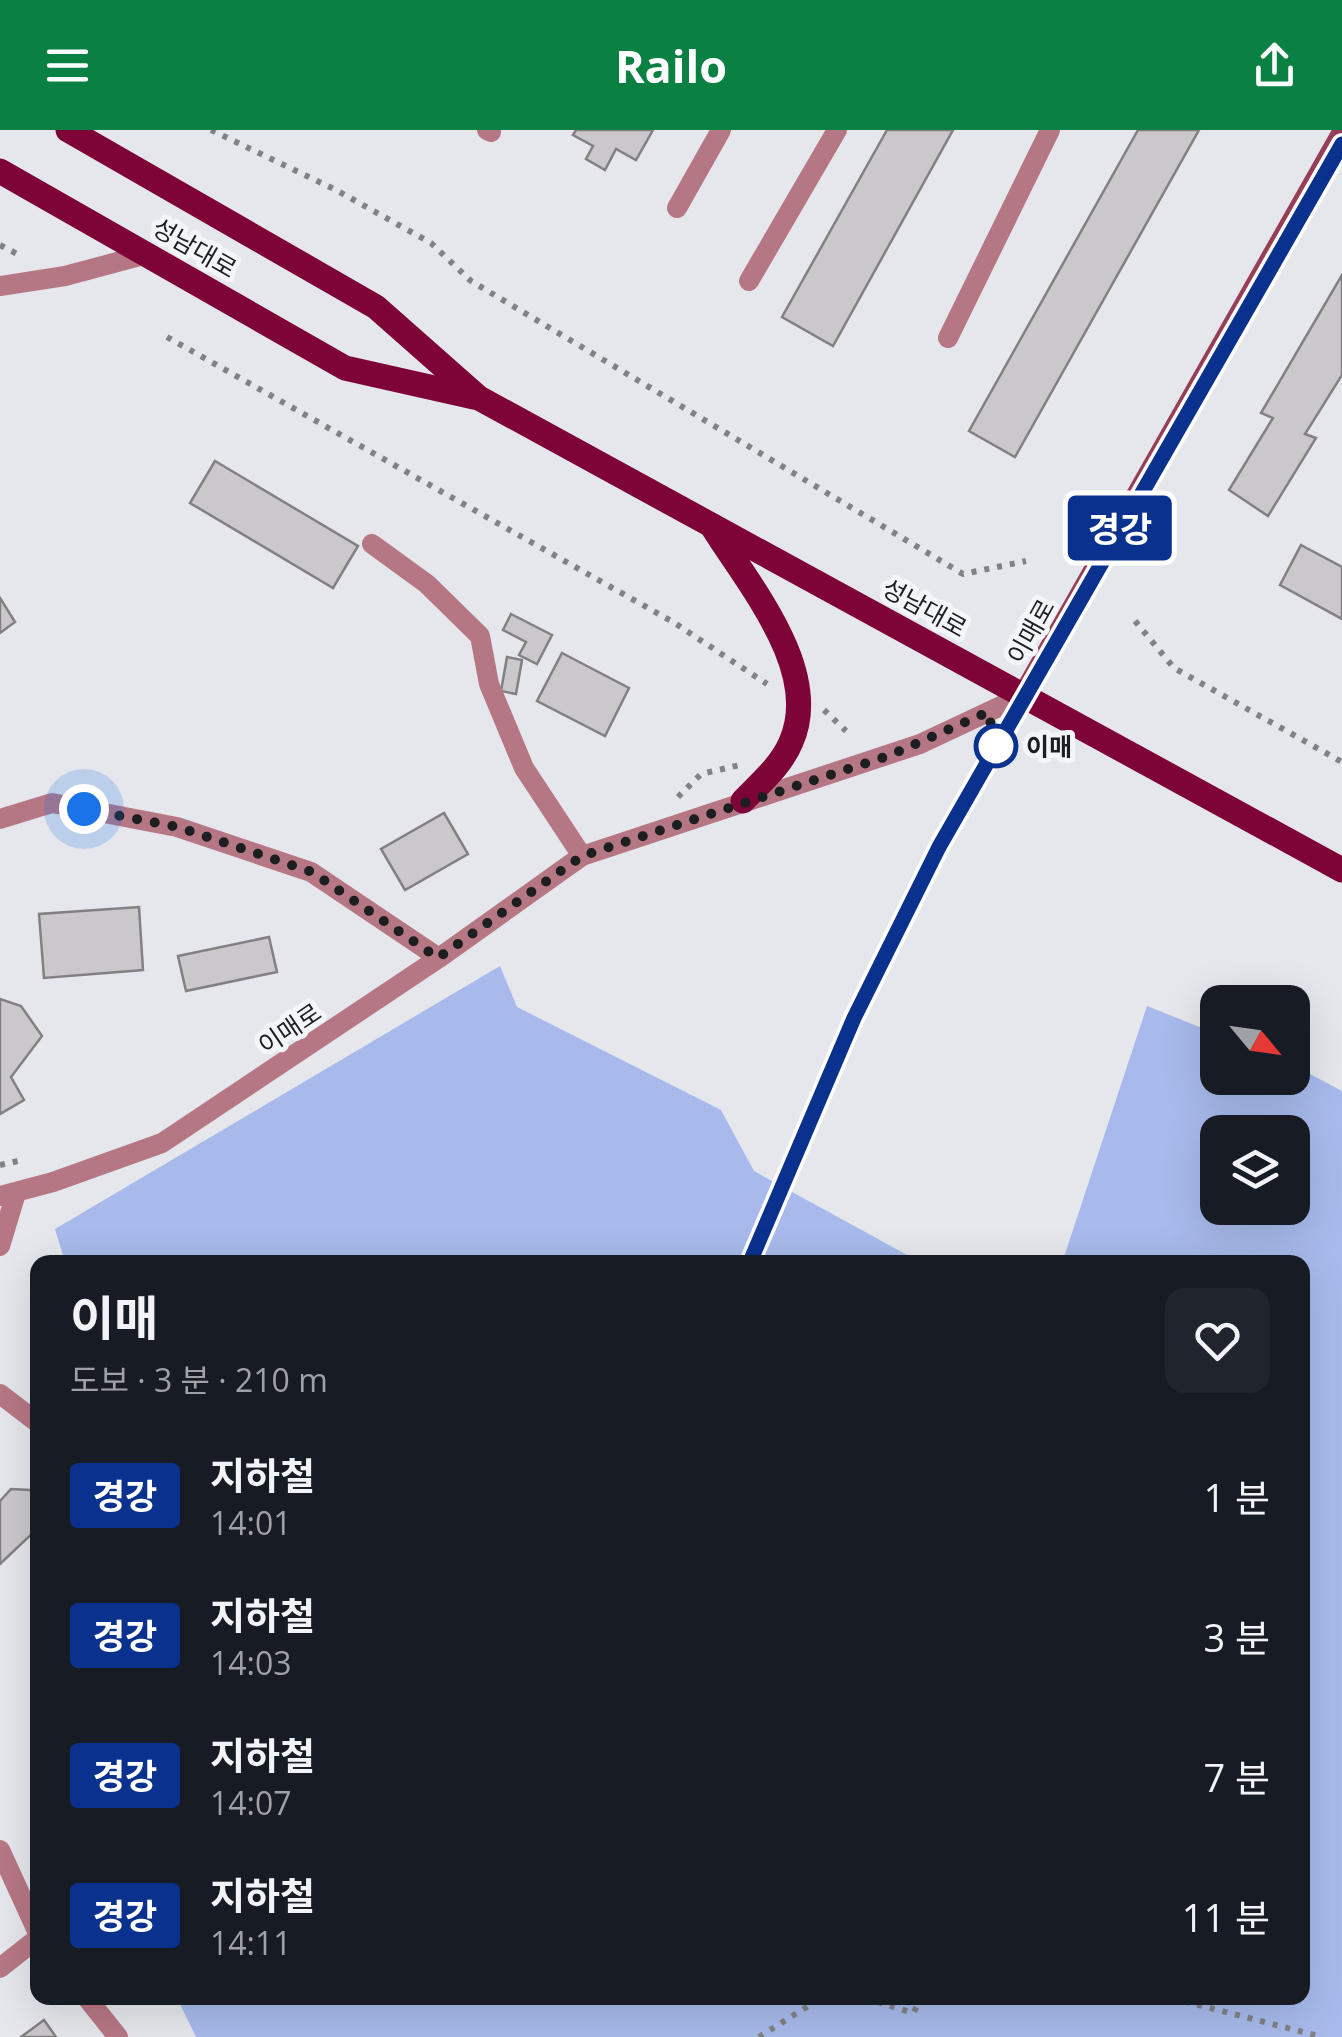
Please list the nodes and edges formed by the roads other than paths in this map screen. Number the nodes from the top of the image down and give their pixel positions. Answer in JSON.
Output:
{"nodes":[{"id":1,"x":68,"y":130,"type":"edge"},
{"id":2,"x":720,"y":130,"type":"edge"},
{"id":3,"x":837,"y":130,"type":"edge"},
{"id":4,"x":1050,"y":130,"type":"edge"},
{"id":5,"x":1337,"y":135,"type":"edge"},
{"id":6,"x":0,"y":171,"type":"edge"},
{"id":7,"x":676,"y":208,"type":"dead end"},
{"id":8,"x":147,"y":254,"type":"junction"},
{"id":9,"x":749,"y":281,"type":"dead end"},
{"id":10,"x":0,"y":286,"type":"edge"},
{"id":11,"x":948,"y":338,"type":"dead end"},
{"id":12,"x":479,"y":398,"type":"junction"},
{"id":13,"x":712,"y":526,"type":"junction"},
{"id":14,"x":372,"y":544,"type":"dead end"},
{"id":15,"x":1022,"y":696,"type":"junction"},
{"id":16,"x":743,"y":801,"type":"junction"},
{"id":17,"x":0,"y":819,"type":"edge"},
{"id":18,"x":582,"y":856,"type":"junction"},
{"id":19,"x":1342,"y":870,"type":"edge"},
{"id":20,"x":438,"y":958,"type":"junction"},
{"id":21,"x":8,"y":1194,"type":"edge"},
{"id":22,"x":0,"y":1246,"type":"edge"},
{"id":23,"x":0,"y":1394,"type":"edge"},
{"id":24,"x":30,"y":1417,"type":"edge"},
{"id":25,"x":0,"y":1850,"type":"edge"},
{"id":26,"x":30,"y":1918,"type":"edge"},
{"id":27,"x":30,"y":1943,"type":"edge"},
{"id":28,"x":0,"y":1968,"type":"edge"},
{"id":29,"x":93,"y":2005,"type":"edge"},
{"id":30,"x":118,"y":2037,"type":"edge"}],
"edges":[{"from":1,"to":12,"type":"main road","name":"성남대로"},
{"from":2,"to":7,"type":"street"},
{"from":3,"to":9,"type":"street"},
{"from":4,"to":11,"type":"street"},
{"from":5,"to":15,"type":"street","name":"이매로"},
{"from":6,"to":8,"type":"main road","name":"성남대로"},
{"from":8,"to":10,"type":"street"},
{"from":8,"to":12,"type":"main road","name":"성남대로"},
{"from":12,"to":13,"type":"main road","name":"성남대로"},
{"from":13,"to":15,"type":"main road","name":"성남대로"},
{"from":13,"to":16,"type":"main road"},
{"from":14,"to":18,"type":"street"},
{"from":15,"to":16,"type":"street","name":"이매로"},
{"from":15,"to":19,"type":"main road","name":"성남대로"},
{"from":16,"to":18,"type":"street","name":"이매로"},
{"from":17,"to":20,"type":"street"},
{"from":18,"to":20,"type":"street","name":"이매로"},
{"from":20,"to":21,"type":"street","name":"이매로"},
{"from":21,"to":22,"type":"street"},
{"from":23,"to":24,"type":"street"},
{"from":25,"to":26,"type":"street"},
{"from":27,"to":28,"type":"street"},
{"from":29,"to":30,"type":"street"}]}
